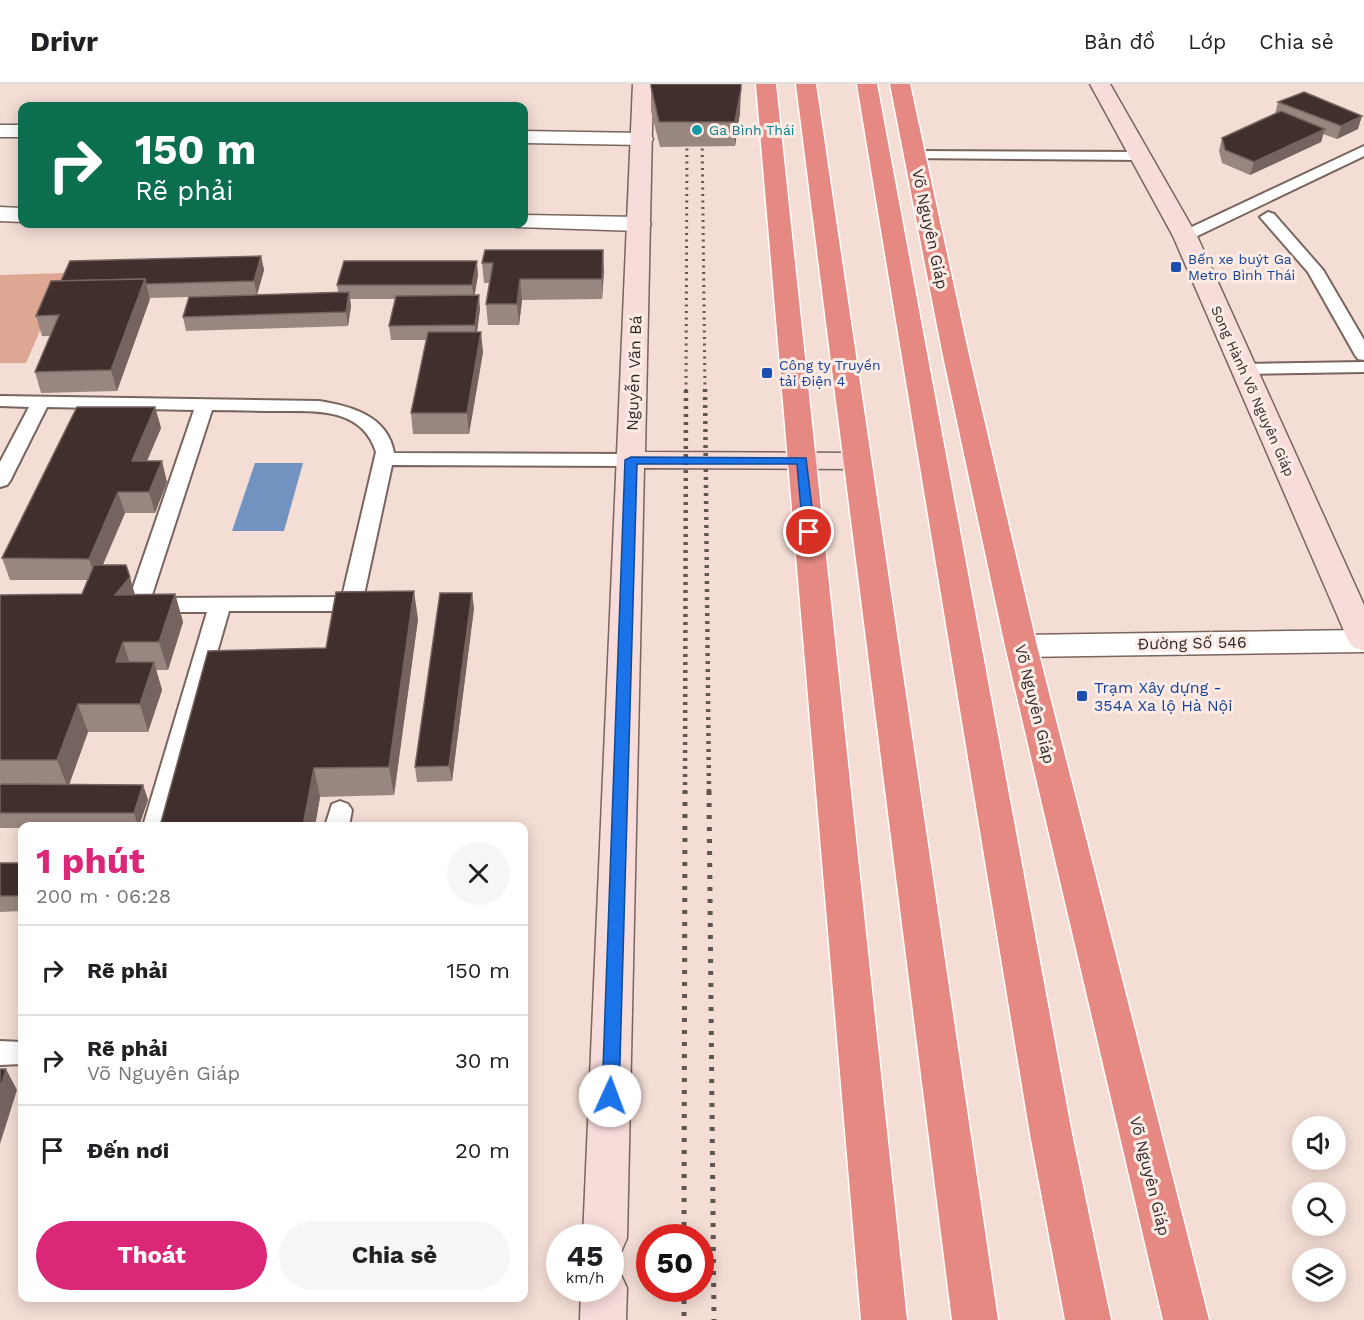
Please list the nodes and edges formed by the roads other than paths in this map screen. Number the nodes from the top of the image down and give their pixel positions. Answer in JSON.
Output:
{"nodes":[{"id":1,"x":644,"y":84,"type":"edge"},
{"id":2,"x":766,"y":84,"type":"edge"},
{"id":3,"x":806,"y":84,"type":"edge"},
{"id":4,"x":867,"y":84,"type":"edge"},
{"id":5,"x":900,"y":84,"type":"edge"},
{"id":6,"x":1100,"y":84,"type":"edge"},
{"id":7,"x":0,"y":131,"type":"edge"},
{"id":8,"x":18,"y":132,"type":"edge"},
{"id":9,"x":528,"y":138,"type":"edge"},
{"id":10,"x":642,"y":139,"type":"junction"},
{"id":11,"x":1364,"y":150,"type":"edge"},
{"id":12,"x":915,"y":155,"type":"junction"},
{"id":13,"x":1141,"y":156,"type":"junction"},
{"id":14,"x":1342,"y":159,"type":"junction"},
{"id":15,"x":1364,"y":166,"type":"edge"},
{"id":16,"x":0,"y":214,"type":"edge"},
{"id":17,"x":18,"y":215,"type":"edge"},
{"id":18,"x":1268,"y":217,"type":"dead end"},
{"id":19,"x":528,"y":222,"type":"edge"},
{"id":20,"x":639,"y":224,"type":"junction"},
{"id":21,"x":1185,"y":236,"type":"junction"},
{"id":22,"x":1364,"y":355,"type":"edge"},
{"id":23,"x":1364,"y":367,"type":"edge"},
{"id":24,"x":1244,"y":369,"type":"junction"},
{"id":25,"x":0,"y":401,"type":"edge"},
{"id":26,"x":41,"y":401,"type":"junction"},
{"id":27,"x":205,"y":404,"type":"junction"},
{"id":28,"x":383,"y":459,"type":"junction"},
{"id":29,"x":631,"y":460,"type":"junction"},
{"id":30,"x":802,"y":460,"type":"junction"},
{"id":31,"x":857,"y":461,"type":"junction"},
{"id":32,"x":0,"y":481,"type":"edge"},
{"id":33,"x":1354,"y":596,"type":"edge"},
{"id":34,"x":115,"y":605,"type":"edge"},
{"id":35,"x":138,"y":605,"type":"junction"},
{"id":36,"x":220,"y":605,"type":"junction"},
{"id":37,"x":1364,"y":640,"type":"edge"},
{"id":38,"x":1021,"y":646,"type":"junction"},
{"id":39,"x":156,"y":822,"type":"edge"},
{"id":40,"x":0,"y":1053,"type":"edge"},
{"id":41,"x":18,"y":1053,"type":"edge"},
{"id":42,"x":606,"y":1224,"type":"edge"},
{"id":43,"x":604,"y":1302,"type":"edge"},
{"id":44,"x":603,"y":1320,"type":"edge"},
{"id":45,"x":884,"y":1320,"type":"edge"},
{"id":46,"x":975,"y":1320,"type":"edge"},
{"id":47,"x":1088,"y":1320,"type":"edge"},
{"id":48,"x":1186,"y":1320,"type":"edge"}],
"edges":[{"from":1,"to":10,"type":"main road","name":"Nguyễn Văn Bá"},
{"from":2,"to":30,"type":"highway"},
{"from":3,"to":31,"type":"highway"},
{"from":4,"to":47,"type":"highway"},
{"from":5,"to":12,"type":"highway","name":"Võ Nguyên Giáp"},
{"from":6,"to":13,"type":"main road","name":"Song Hành Võ Nguyên Giáp"},
{"from":7,"to":8,"type":"street"},
{"from":9,"to":10,"type":"street"},
{"from":10,"to":20,"type":"main road","name":"Nguyễn Văn Bá"},
{"from":11,"to":14,"type":"lane"},
{"from":12,"to":13,"type":"lane"},
{"from":12,"to":38,"type":"highway","name":"Võ Nguyên Giáp"},
{"from":13,"to":21,"type":"main road","name":"Song Hành Võ Nguyên Giáp"},
{"from":14,"to":15,"type":"lane"},
{"from":14,"to":21,"type":"lane"},
{"from":16,"to":17,"type":"street"},
{"from":18,"to":22,"type":"lane"},
{"from":19,"to":20,"type":"street"},
{"from":20,"to":29,"type":"main road","name":"Nguyễn Văn Bá"},
{"from":21,"to":24,"type":"main road","name":"Song Hành Võ Nguyên Giáp"},
{"from":23,"to":24,"type":"lane"},
{"from":24,"to":33,"type":"main road","name":"Song Hành Võ Nguyên Giáp"},
{"from":25,"to":26,"type":"lane"},
{"from":26,"to":27,"type":"lane"},
{"from":26,"to":32,"type":"lane"},
{"from":27,"to":28,"type":"lane"},
{"from":27,"to":35,"type":"lane"},
{"from":28,"to":29,"type":"lane"},
{"from":28,"to":36,"type":"lane"},
{"from":29,"to":30,"type":"main road"},
{"from":29,"to":42,"type":"main road","name":"Nguyễn Văn Bá"},
{"from":30,"to":31,"type":"main road"},
{"from":30,"to":45,"type":"highway"},
{"from":31,"to":46,"type":"highway"},
{"from":33,"to":37,"type":"main road","name":"Song Hành Võ Nguyên Giáp"},
{"from":34,"to":35,"type":"lane"},
{"from":35,"to":36,"type":"lane"},
{"from":36,"to":39,"type":"lane"},
{"from":37,"to":38,"type":"street","name":"Đường Số 546"},
{"from":38,"to":48,"type":"highway","name":"Võ Nguyên Giáp"},
{"from":40,"to":41,"type":"lane"},
{"from":43,"to":44,"type":"main road"}]}
